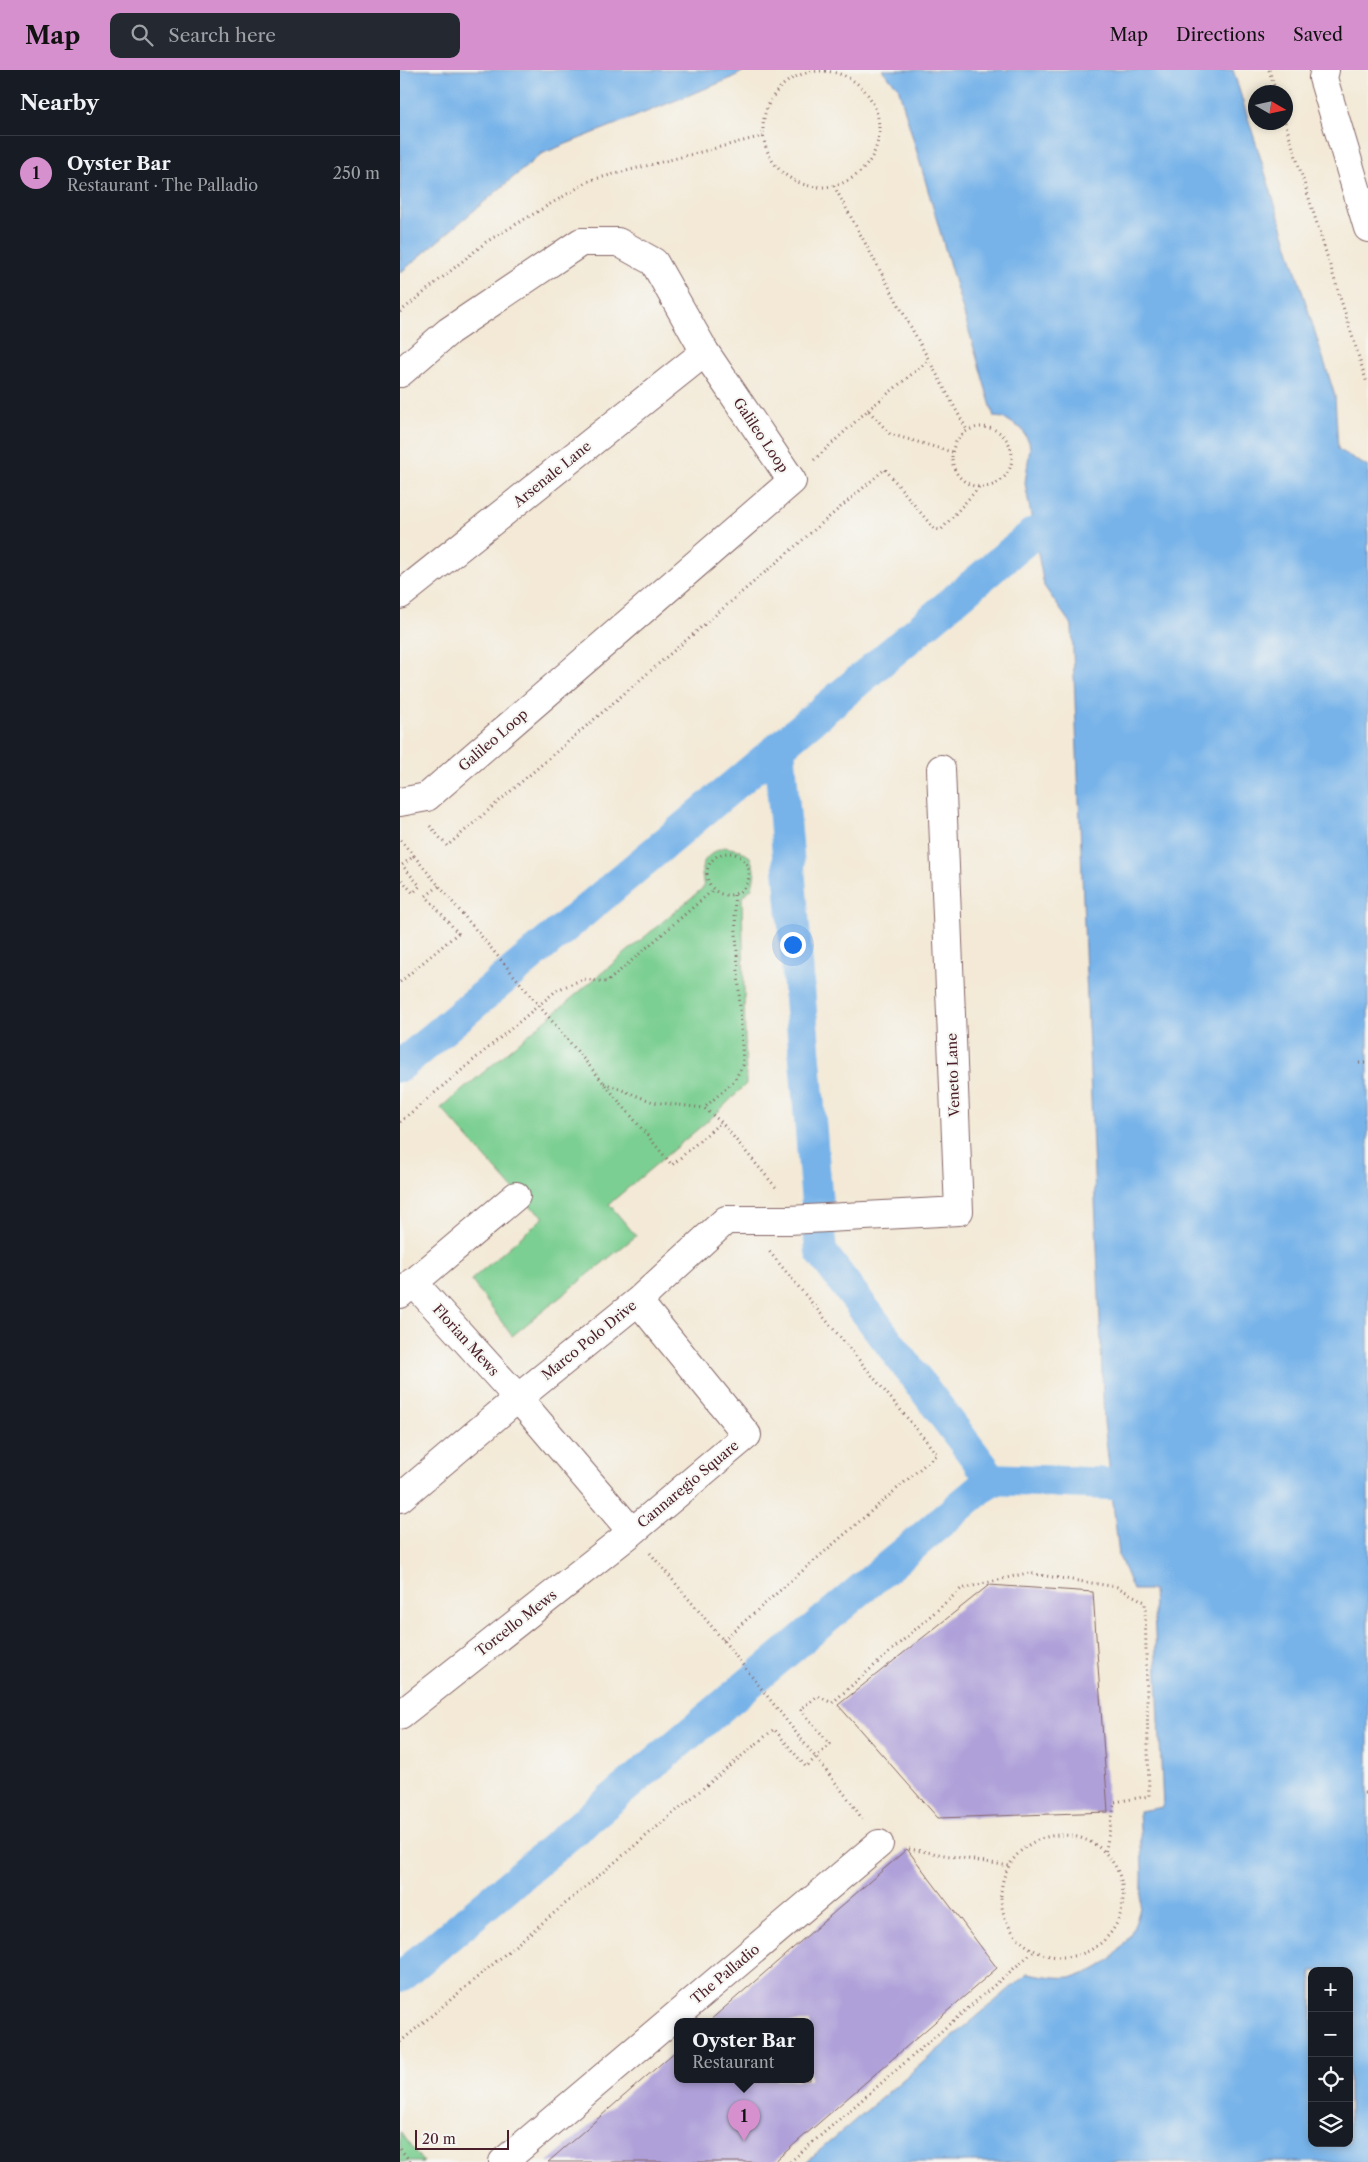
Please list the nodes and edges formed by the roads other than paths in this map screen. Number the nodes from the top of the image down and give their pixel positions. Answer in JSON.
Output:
{"nodes":[{"id":1,"x":1325,"y":70,"type":"edge"},
{"id":2,"x":1368,"y":228,"type":"edge"},
{"id":3,"x":705,"y":352,"type":"junction"},
{"id":4,"x":400,"y":373,"type":"edge"},
{"id":5,"x":400,"y":595,"type":"edge"},
{"id":6,"x":942,"y":769,"type":"dead end"},
{"id":7,"x":400,"y":802,"type":"edge"},
{"id":8,"x":516,"y":1196,"type":"dead end"},
{"id":9,"x":785,"y":1220,"type":"joint"},
{"id":10,"x":407,"y":1288,"type":"edge"},
{"id":11,"x":638,"y":1301,"type":"junction"},
{"id":12,"x":518,"y":1398,"type":"junction"},
{"id":13,"x":400,"y":1498,"type":"edge"},
{"id":14,"x":632,"y":1532,"type":"junction"},
{"id":15,"x":400,"y":1715,"type":"edge"},
{"id":16,"x":878,"y":1844,"type":"road end"},
{"id":17,"x":503,"y":2162,"type":"edge"}],
"edges":[{"from":1,"to":2,"type":"street"},
{"from":3,"to":4,"type":"street","name":"Galileo Loop"},
{"from":3,"to":5,"type":"street","name":"Arsenale Lane"},
{"from":3,"to":7,"type":"street","name":"Galileo Loop"},
{"from":6,"to":9,"type":"street","name":"Veneto Lane"},
{"from":8,"to":10,"type":"street","name":"Florian Mews"},
{"from":9,"to":11,"type":"street","name":"Marco Polo Drive"},
{"from":10,"to":12,"type":"street","name":"Florian Mews"},
{"from":11,"to":12,"type":"street","name":"Marco Polo Drive"},
{"from":11,"to":14,"type":"street","name":"Cannaregio Square"},
{"from":12,"to":13,"type":"street","name":"Marco Polo Drive"},
{"from":12,"to":14,"type":"street","name":"Cannaregio Square"},
{"from":14,"to":15,"type":"street","name":"Torcello Mews"},
{"from":16,"to":17,"type":"street","name":"The Palladio"}]}
